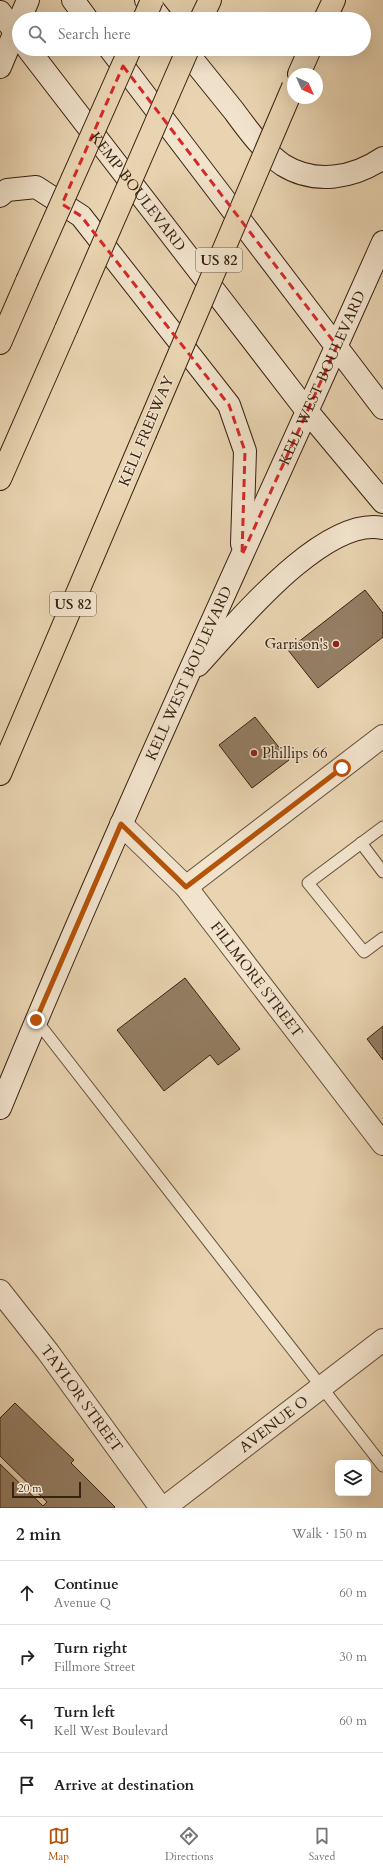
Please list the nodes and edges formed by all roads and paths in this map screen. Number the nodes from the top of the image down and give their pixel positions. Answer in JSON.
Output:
{"nodes":[{"id":1,"x":28,"y":0,"type":"edge"},
{"id":2,"x":73,"y":0,"type":"edge"},
{"id":3,"x":146,"y":0,"type":"edge"},
{"id":4,"x":152,"y":0,"type":"edge"},
{"id":5,"x":210,"y":0,"type":"edge"},
{"id":6,"x":334,"y":0,"type":"edge"},
{"id":7,"x":0,"y":12,"type":"edge"},
{"id":8,"x":24,"y":12,"type":"edge"},
{"id":9,"x":82,"y":12,"type":"edge"},
{"id":10,"x":147,"y":12,"type":"edge"},
{"id":11,"x":155,"y":12,"type":"edge"},
{"id":12,"x":205,"y":12,"type":"edge"},
{"id":13,"x":328,"y":12,"type":"edge"},
{"id":14,"x":12,"y":23,"type":"edge"},
{"id":15,"x":12,"y":41,"type":"edge"},
{"id":16,"x":33,"y":56,"type":"edge"},
{"id":17,"x":115,"y":56,"type":"edge"},
{"id":18,"x":127,"y":56,"type":"edge"},
{"id":19,"x":185,"y":56,"type":"edge"},
{"id":20,"x":190,"y":56,"type":"edge"},
{"id":21,"x":307,"y":56,"type":"edge"},
{"id":22,"x":0,"y":67,"type":"edge"},
{"id":23,"x":301,"y":68,"type":"edge"},
{"id":24,"x":287,"y":101,"type":"edge"},
{"id":25,"x":383,"y":158,"type":"edge"},
{"id":26,"x":0,"y":196,"type":"edge"},
{"id":27,"x":383,"y":242,"type":"edge"},
{"id":28,"x":0,"y":343,"type":"edge"},
{"id":29,"x":337,"y":346,"type":"junction"},
{"id":30,"x":383,"y":408,"type":"edge"},
{"id":31,"x":307,"y":411,"type":"junction"},
{"id":32,"x":0,"y":479,"type":"edge"},
{"id":33,"x":383,"y":502,"type":"edge"},
{"id":34,"x":383,"y":528,"type":"edge"},
{"id":35,"x":242,"y":555,"type":"junction"},
{"id":36,"x":186,"y":677,"type":"junction"},
{"id":37,"x":383,"y":736,"type":"edge"},
{"id":38,"x":0,"y":774,"type":"edge"},
{"id":39,"x":121,"y":824,"type":"junction"},
{"id":40,"x":383,"y":827,"type":"edge"},
{"id":41,"x":361,"y":843,"type":"junction"},
{"id":42,"x":383,"y":872,"type":"edge"},
{"id":43,"x":186,"y":887,"type":"junction"},
{"id":44,"x":383,"y":938,"type":"edge"},
{"id":45,"x":36,"y":1020,"type":"junction"},
{"id":46,"x":0,"y":1108,"type":"edge"},
{"id":47,"x":383,"y":1144,"type":"edge"},
{"id":48,"x":0,"y":1291,"type":"edge"},
{"id":49,"x":383,"y":1340,"type":"edge"},
{"id":50,"x":322,"y":1387,"type":"junction"},
{"id":51,"x":383,"y":1466,"type":"edge"},
{"id":52,"x":163,"y":1508,"type":"edge"}],
"edges":[{"from":1,"to":8,"type":"main road"},
{"from":2,"to":9,"type":"main road"},
{"from":3,"to":11,"type":"main road"},
{"from":4,"to":10,"type":"highway","bridge":true},
{"from":5,"to":12,"type":"highway"},
{"from":6,"to":13,"type":"highway"},
{"from":7,"to":14,"type":"main road"},
{"from":15,"to":22,"type":"main road"},
{"from":16,"to":31,"type":"main road","name":"KEMP BOULEVARD"},
{"from":17,"to":29,"type":"main road"},
{"from":18,"to":28,"type":"highway","bridge":true},
{"from":19,"to":32,"type":"highway","bridge":true},
{"from":20,"to":25,"type":"main road"},
{"from":21,"to":23,"type":"highway","name":"KELL FREEWAY","number":"US 82"},
{"from":24,"to":38,"type":"highway","name":"KELL FREEWAY","number":"US 82","bridge":true},
{"from":26,"to":35,"type":"main road"},
{"from":27,"to":29,"type":"main road","name":"KELL WEST BOULEVARD"},
{"from":29,"to":30,"type":"main road"},
{"from":29,"to":31,"type":"main road","name":"KELL WEST BOULEVARD"},
{"from":31,"to":33,"type":"main road","name":"KEMP BOULEVARD"},
{"from":31,"to":35,"type":"main road","name":"KELL WEST BOULEVARD"},
{"from":34,"to":36,"type":"main road"},
{"from":35,"to":36,"type":"main road","name":"KELL WEST BOULEVARD"},
{"from":36,"to":39,"type":"main road","name":"KELL WEST BOULEVARD"},
{"from":37,"to":43,"type":"main road"},
{"from":39,"to":43,"type":"main road","name":"FILLMORE STREET"},
{"from":39,"to":45,"type":"main road","name":"KELL WEST BOULEVARD"},
{"from":40,"to":41,"type":"lane"},
{"from":41,"to":42,"type":"lane"},
{"from":41,"to":44,"type":"lane"},
{"from":43,"to":47,"type":"main road","name":"FILLMORE STREET"},
{"from":45,"to":46,"type":"main road","name":"KELL WEST BOULEVARD"},
{"from":45,"to":50,"type":"lane"},
{"from":48,"to":52,"type":"main road","name":"TAYLOR STREET"},
{"from":49,"to":50,"type":"main road","name":"AVENUE O"},
{"from":50,"to":51,"type":"lane"},
{"from":50,"to":52,"type":"main road","name":"AVENUE O"}]}
